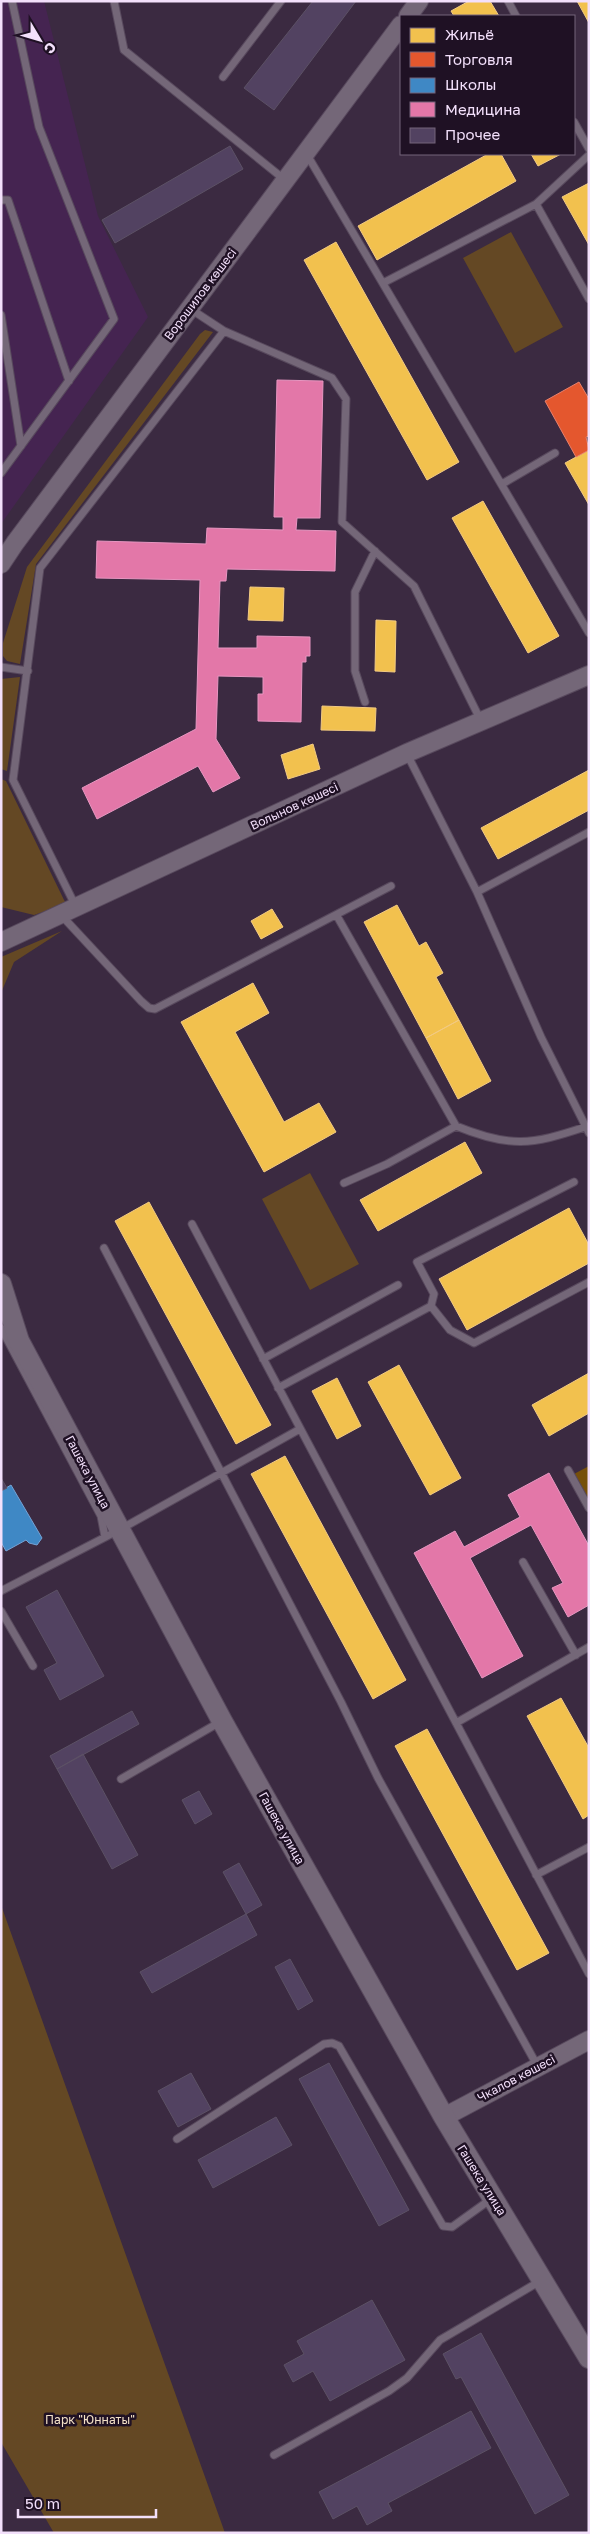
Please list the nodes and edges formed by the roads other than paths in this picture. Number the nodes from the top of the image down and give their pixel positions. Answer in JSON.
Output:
{"nodes":[{"id":1,"x":12,"y":1,"type":"edge"},
{"id":2,"x":114,"y":1,"type":"edge"},
{"id":3,"x":281,"y":1,"type":"edge"},
{"id":4,"x":419,"y":1,"type":"edge"},
{"id":5,"x":508,"y":1,"type":"edge"},
{"id":6,"x":409,"y":15,"type":"edge"},
{"id":7,"x":515,"y":15,"type":"edge"},
{"id":8,"x":400,"y":26,"type":"edge"},
{"id":9,"x":223,"y":76,"type":"dead end"},
{"id":10,"x":575,"y":124,"type":"edge"},
{"id":11,"x":589,"y":149,"type":"edge"},
{"id":12,"x":306,"y":152,"type":"junction"},
{"id":13,"x":589,"y":155,"type":"edge"},
{"id":14,"x":286,"y":180,"type":"junction"},
{"id":15,"x":1,"y":200,"type":"edge"},
{"id":16,"x":536,"y":204,"type":"junction"},
{"id":17,"x":383,"y":283,"type":"junction"},
{"id":18,"x":589,"y":299,"type":"edge"},
{"id":19,"x":189,"y":308,"type":"junction"},
{"id":20,"x":1,"y":315,"type":"edge"},
{"id":21,"x":224,"y":331,"type":"junction"},
{"id":22,"x":69,"y":381,"type":"junction"},
{"id":23,"x":21,"y":446,"type":"junction"},
{"id":24,"x":555,"y":454,"type":"dead end"},
{"id":25,"x":1,"y":473,"type":"edge"},
{"id":26,"x":502,"y":484,"type":"junction"},
{"id":27,"x":375,"y":551,"type":"junction"},
{"id":28,"x":1,"y":564,"type":"edge"},
{"id":29,"x":589,"y":633,"type":"edge"},
{"id":30,"x":1,"y":667,"type":"edge"},
{"id":31,"x":28,"y":671,"type":"junction"},
{"id":32,"x":589,"y":676,"type":"edge"},
{"id":33,"x":365,"y":702,"type":"dead end"},
{"id":34,"x":482,"y":722,"type":"junction"},
{"id":35,"x":407,"y":754,"type":"junction"},
{"id":36,"x":589,"y":832,"type":"edge"},
{"id":37,"x":391,"y":886,"type":"dead end"},
{"id":38,"x":476,"y":892,"type":"junction"},
{"id":39,"x":69,"y":911,"type":"junction"},
{"id":40,"x":337,"y":916,"type":"junction"},
{"id":41,"x":1,"y":942,"type":"edge"},
{"id":42,"x":456,"y":1126,"type":"junction"},
{"id":43,"x":587,"y":1130,"type":"edge"},
{"id":44,"x":574,"y":1182,"type":"dead end"},
{"id":45,"x":344,"y":1183,"type":"dead end"},
{"id":46,"x":192,"y":1224,"type":"dead end"},
{"id":47,"x":104,"y":1248,"type":"dead end"},
{"id":48,"x":589,"y":1282,"type":"edge"},
{"id":49,"x":1,"y":1284,"type":"edge"},
{"id":50,"x":398,"y":1285,"type":"dead end"},
{"id":51,"x":431,"y":1306,"type":"junction"},
{"id":52,"x":1,"y":1328,"type":"edge"},
{"id":53,"x":263,"y":1359,"type":"junction"},
{"id":54,"x":278,"y":1388,"type":"junction"},
{"id":55,"x":300,"y":1429,"type":"junction"},
{"id":56,"x":568,"y":1470,"type":"dead end"},
{"id":57,"x":221,"y":1471,"type":"junction"},
{"id":58,"x":589,"y":1508,"type":"edge"},
{"id":59,"x":112,"y":1533,"type":"junction"},
{"id":60,"x":523,"y":1562,"type":"dead end"},
{"id":61,"x":1,"y":1592,"type":"edge"},
{"id":62,"x":1,"y":1611,"type":"edge"},
{"id":63,"x":589,"y":1647,"type":"edge"},
{"id":64,"x":576,"y":1655,"type":"junction"},
{"id":65,"x":33,"y":1666,"type":"dead end"},
{"id":66,"x":222,"y":1721,"type":"junction"},
{"id":67,"x":456,"y":1723,"type":"junction"},
{"id":68,"x":120,"y":1779,"type":"dead end"},
{"id":69,"x":589,"y":1846,"type":"edge"},
{"id":70,"x":536,"y":1875,"type":"junction"},
{"id":71,"x":588,"y":1970,"type":"edge"},
{"id":72,"x":589,"y":2040,"type":"edge"},
{"id":73,"x":538,"y":2067,"type":"junction"},
{"id":74,"x":444,"y":2117,"type":"junction"},
{"id":75,"x":177,"y":2139,"type":"dead end"},
{"id":76,"x":494,"y":2198,"type":"junction"},
{"id":77,"x":542,"y":2280,"type":"junction"},
{"id":78,"x":589,"y":2358,"type":"edge"},
{"id":79,"x":274,"y":2455,"type":"dead end"}],
"edges":[{"from":1,"to":22,"type":"lane"},
{"from":2,"to":14,"type":"lane"},
{"from":3,"to":9,"type":"lane"},
{"from":4,"to":6,"type":"street"},
{"from":5,"to":7,"type":"lane"},
{"from":8,"to":12,"type":"street","name":"Ворошилов көшесі"},
{"from":10,"to":11,"type":"lane"},
{"from":12,"to":14,"type":"street","name":"Ворошилов көшесі"},
{"from":12,"to":17,"type":"lane"},
{"from":13,"to":16,"type":"lane"},
{"from":14,"to":19,"type":"street","name":"Ворошилов көшесі"},
{"from":15,"to":22,"type":"lane"},
{"from":16,"to":17,"type":"lane"},
{"from":16,"to":18,"type":"lane"},
{"from":17,"to":26,"type":"lane"},
{"from":19,"to":21,"type":"lane"},
{"from":19,"to":28,"type":"street","name":"Ворошилов көшесі"},
{"from":20,"to":23,"type":"lane"},
{"from":21,"to":27,"type":"lane"},
{"from":21,"to":31,"type":"lane"},
{"from":22,"to":23,"type":"lane"},
{"from":23,"to":25,"type":"lane"},
{"from":24,"to":26,"type":"lane"},
{"from":26,"to":29,"type":"lane"},
{"from":27,"to":33,"type":"lane"},
{"from":27,"to":34,"type":"lane"},
{"from":30,"to":31,"type":"lane"},
{"from":31,"to":39,"type":"lane"},
{"from":32,"to":34,"type":"street","name":"Волынов көшесі"},
{"from":34,"to":35,"type":"street","name":"Волынов көшесі"},
{"from":35,"to":38,"type":"lane"},
{"from":35,"to":39,"type":"street","name":"Волынов көшесі"},
{"from":36,"to":38,"type":"lane"},
{"from":37,"to":40,"type":"lane"},
{"from":38,"to":43,"type":"lane"},
{"from":39,"to":40,"type":"lane"},
{"from":39,"to":41,"type":"street","name":"Волынов көшесі"},
{"from":40,"to":42,"type":"lane"},
{"from":42,"to":43,"type":"lane"},
{"from":42,"to":45,"type":"lane"},
{"from":44,"to":51,"type":"lane"},
{"from":46,"to":53,"type":"lane"},
{"from":47,"to":57,"type":"lane"},
{"from":48,"to":51,"type":"lane"},
{"from":49,"to":59,"type":"main road","name":"Гашека улица"},
{"from":50,"to":53,"type":"lane"},
{"from":51,"to":54,"type":"lane"},
{"from":52,"to":59,"type":"lane"},
{"from":53,"to":54,"type":"lane"},
{"from":54,"to":55,"type":"lane"},
{"from":55,"to":57,"type":"lane"},
{"from":55,"to":67,"type":"lane"},
{"from":56,"to":58,"type":"lane"},
{"from":57,"to":59,"type":"lane"},
{"from":57,"to":73,"type":"lane"},
{"from":59,"to":61,"type":"lane"},
{"from":59,"to":66,"type":"main road","name":"Гашека улица"},
{"from":60,"to":64,"type":"lane"},
{"from":62,"to":65,"type":"lane"},
{"from":63,"to":64,"type":"lane"},
{"from":64,"to":67,"type":"lane"},
{"from":66,"to":68,"type":"lane"},
{"from":66,"to":74,"type":"main road","name":"Гашека улица"},
{"from":67,"to":70,"type":"lane"},
{"from":69,"to":70,"type":"lane"},
{"from":70,"to":71,"type":"lane"},
{"from":72,"to":73,"type":"street","name":"Чкалов көшесі"},
{"from":73,"to":74,"type":"street","name":"Чкалов көшесі"},
{"from":74,"to":76,"type":"main road","name":"Гашека улица"},
{"from":75,"to":76,"type":"lane"},
{"from":76,"to":77,"type":"main road","name":"Гашека улица"},
{"from":77,"to":78,"type":"main road","name":"Гашека улица"},
{"from":77,"to":79,"type":"lane"}]}
